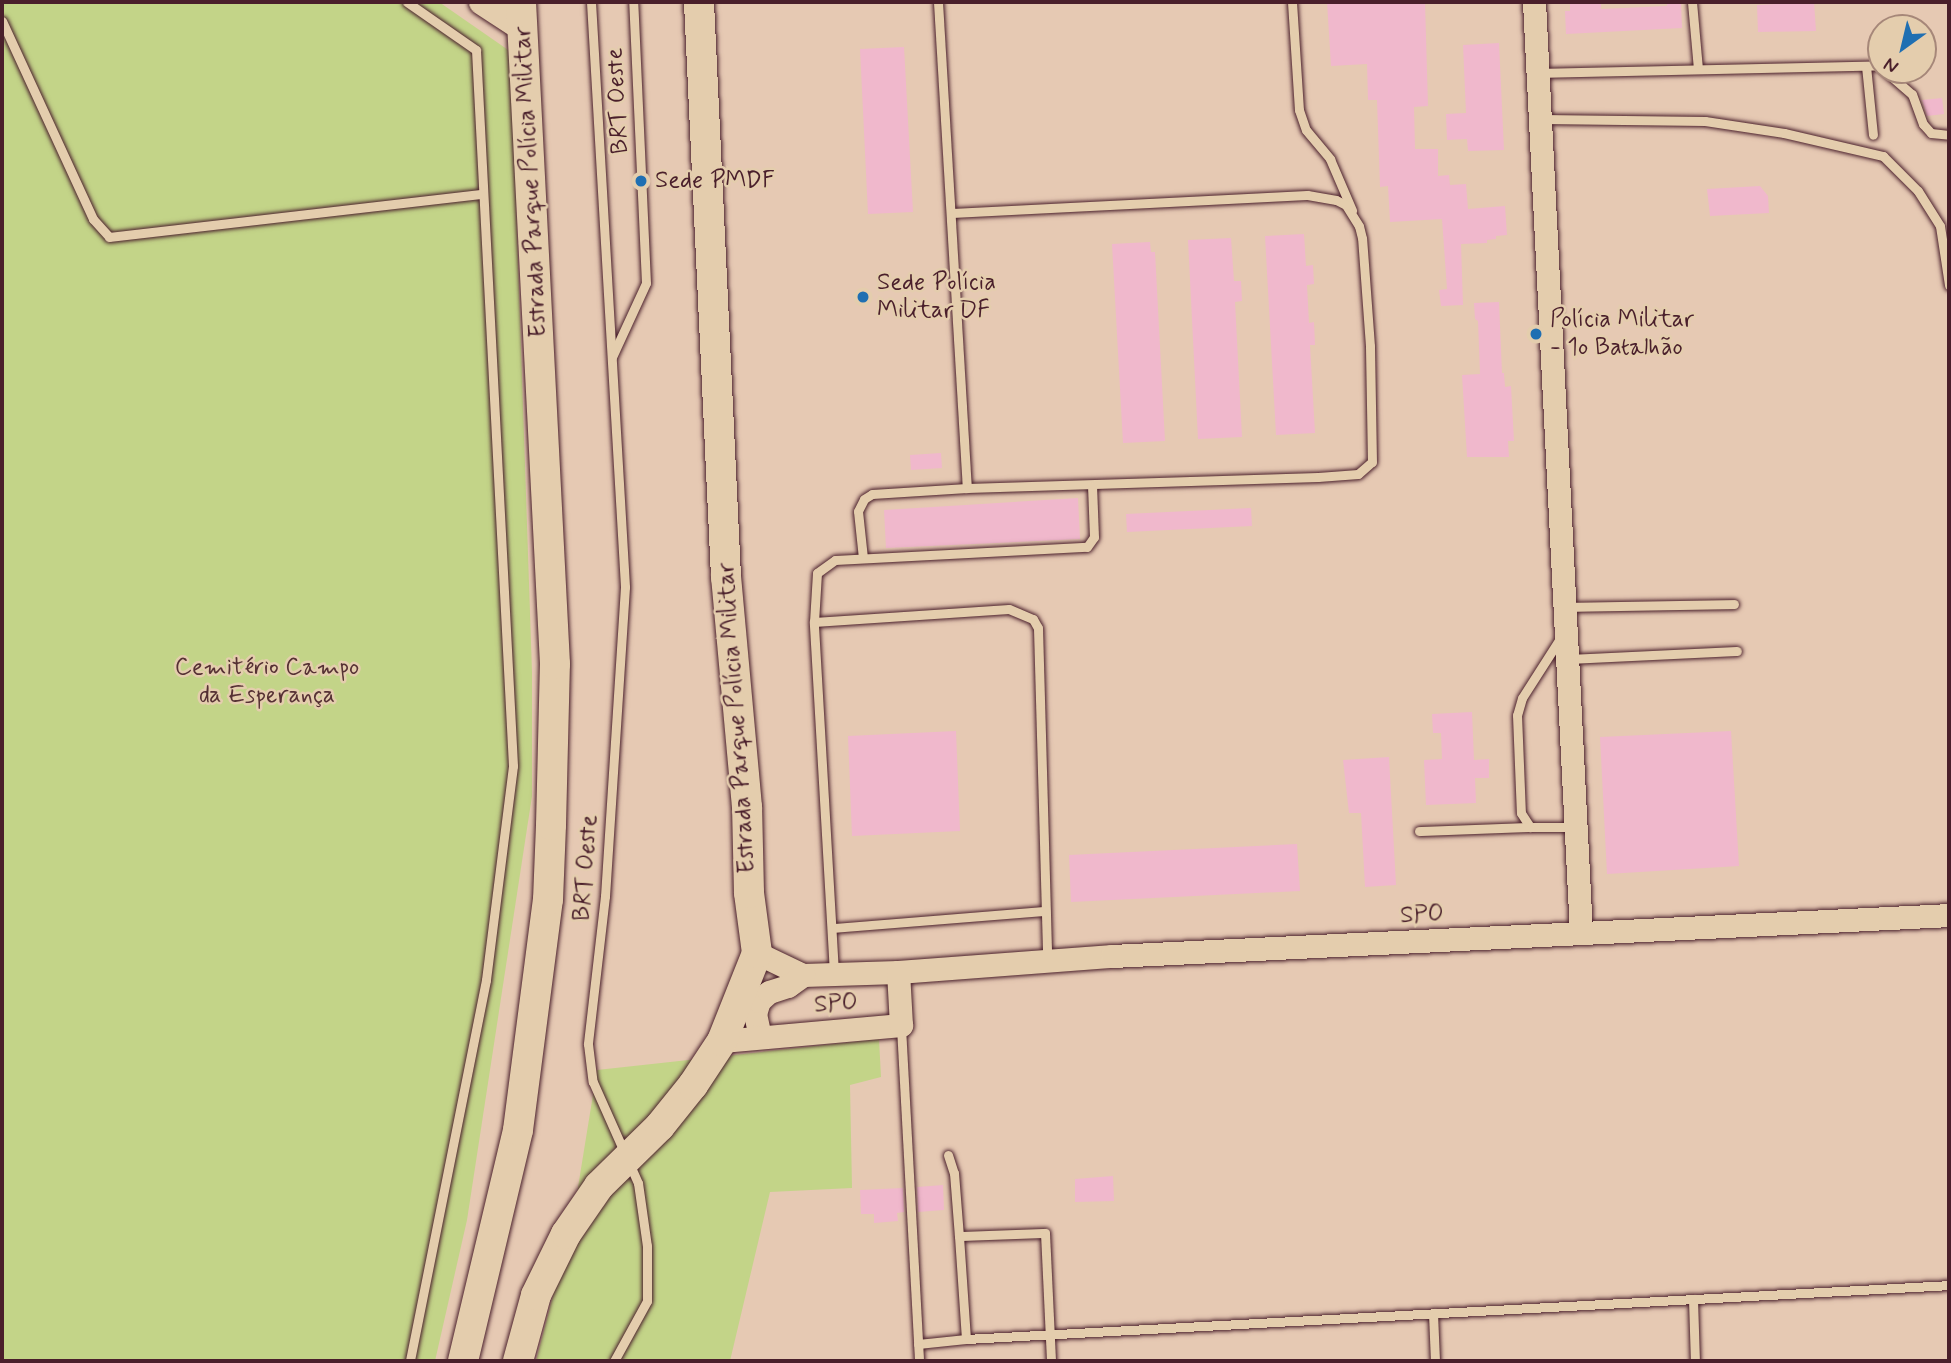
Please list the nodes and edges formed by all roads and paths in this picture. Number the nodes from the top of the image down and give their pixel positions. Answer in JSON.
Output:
{"nodes":[{"id":1,"x":407,"y":2,"type":"edge"},
{"id":2,"x":482,"y":2,"type":"edge"},
{"id":3,"x":591,"y":2,"type":"edge"},
{"id":4,"x":633,"y":2,"type":"edge"},
{"id":5,"x":699,"y":2,"type":"edge"},
{"id":6,"x":938,"y":2,"type":"edge"},
{"id":7,"x":1292,"y":2,"type":"edge"},
{"id":8,"x":1534,"y":2,"type":"edge"},
{"id":9,"x":1692,"y":2,"type":"edge"},
{"id":10,"x":522,"y":15,"type":"edge"},
{"id":11,"x":2,"y":21,"type":"edge"},
{"id":12,"x":1866,"y":66,"type":"joint"},
{"id":13,"x":1698,"y":69,"type":"junction"},
{"id":14,"x":1539,"y":73,"type":"junction"},
{"id":15,"x":1901,"y":84,"type":"edge"},
{"id":16,"x":1541,"y":119,"type":"junction"},
{"id":17,"x":1873,"y":135,"type":"dead end"},
{"id":18,"x":1949,"y":135,"type":"edge"},
{"id":19,"x":483,"y":194,"type":"junction"},
{"id":20,"x":951,"y":213,"type":"junction"},
{"id":21,"x":1354,"y":215,"type":"junction"},
{"id":22,"x":1949,"y":285,"type":"edge"},
{"id":23,"x":612,"y":359,"type":"junction"},
{"id":24,"x":1092,"y":486,"type":"junction"},
{"id":25,"x":967,"y":488,"type":"junction"},
{"id":26,"x":863,"y":558,"type":"junction"},
{"id":27,"x":1734,"y":604,"type":"dead end"},
{"id":28,"x":1564,"y":619,"type":"junction"},
{"id":29,"x":814,"y":622,"type":"junction"},
{"id":30,"x":1737,"y":651,"type":"dead end"},
{"id":31,"x":1567,"y":659,"type":"junction"},
{"id":32,"x":1530,"y":827,"type":"junction"},
{"id":33,"x":1576,"y":827,"type":"junction"},
{"id":34,"x":1419,"y":831,"type":"dead end"},
{"id":35,"x":1045,"y":911,"type":"junction"},
{"id":36,"x":1949,"y":915,"type":"edge"},
{"id":37,"x":833,"y":928,"type":"junction"},
{"id":38,"x":1581,"y":933,"type":"junction"},
{"id":39,"x":757,"y":953,"type":"junction"},
{"id":40,"x":1047,"y":961,"type":"junction"},
{"id":41,"x":898,"y":972,"type":"junction"},
{"id":42,"x":834,"y":974,"type":"junction"},
{"id":43,"x":803,"y":975,"type":"junction"},
{"id":44,"x":901,"y":1025,"type":"junction"},
{"id":45,"x":760,"y":1037,"type":"junction"},
{"id":46,"x":722,"y":1041,"type":"junction"},
{"id":47,"x":948,"y":1155,"type":"dead end"},
{"id":48,"x":626,"y":1159,"type":"junction"},
{"id":49,"x":959,"y":1236,"type":"junction"},
{"id":50,"x":1949,"y":1285,"type":"edge"},
{"id":51,"x":1693,"y":1299,"type":"junction"},
{"id":52,"x":1433,"y":1313,"type":"junction"},
{"id":53,"x":1049,"y":1335,"type":"junction"},
{"id":54,"x":966,"y":1339,"type":"junction"},
{"id":55,"x":918,"y":1345,"type":"junction"},
{"id":56,"x":410,"y":1361,"type":"edge"},
{"id":57,"x":463,"y":1361,"type":"edge"},
{"id":58,"x":518,"y":1361,"type":"edge"},
{"id":59,"x":614,"y":1361,"type":"edge"},
{"id":60,"x":919,"y":1361,"type":"edge"},
{"id":61,"x":1051,"y":1361,"type":"edge"},
{"id":62,"x":1435,"y":1361,"type":"edge"},
{"id":63,"x":1695,"y":1361,"type":"edge"}],
"edges":[{"from":1,"to":19,"type":"lane"},
{"from":2,"to":10,"type":"main road"},
{"from":3,"to":23,"type":"lane","name":"BRT Oeste"},
{"from":4,"to":23,"type":"lane","name":"BRT Oeste"},
{"from":5,"to":39,"type":"main road","name":"Estrada Parque Polícia Militar"},
{"from":6,"to":20,"type":"lane"},
{"from":7,"to":21,"type":"lane"},
{"from":8,"to":14,"type":"street"},
{"from":9,"to":13,"type":"lane"},
{"from":10,"to":57,"type":"main road","name":"Estrada Parque Polícia Militar"},
{"from":11,"to":19,"type":"lane"},
{"from":12,"to":13,"type":"lane"},
{"from":12,"to":17,"type":"lane"},
{"from":13,"to":14,"type":"lane"},
{"from":14,"to":16,"type":"street"},
{"from":15,"to":18,"type":"lane"},
{"from":16,"to":22,"type":"lane"},
{"from":16,"to":28,"type":"street"},
{"from":19,"to":56,"type":"lane"},
{"from":20,"to":21,"type":"lane"},
{"from":20,"to":25,"type":"lane"},
{"from":21,"to":24,"type":"lane"},
{"from":23,"to":48,"type":"lane","name":"BRT Oeste"},
{"from":24,"to":25,"type":"lane"},
{"from":24,"to":26,"type":"lane"},
{"from":25,"to":26,"type":"lane"},
{"from":26,"to":29,"type":"lane"},
{"from":27,"to":28,"type":"lane"},
{"from":28,"to":31,"type":"street"},
{"from":28,"to":32,"type":"lane"},
{"from":29,"to":35,"type":"lane"},
{"from":29,"to":37,"type":"lane"},
{"from":30,"to":31,"type":"lane"},
{"from":31,"to":33,"type":"street"},
{"from":32,"to":33,"type":"lane"},
{"from":32,"to":34,"type":"lane"},
{"from":33,"to":38,"type":"street"},
{"from":35,"to":37,"type":"lane"},
{"from":35,"to":40,"type":"lane"},
{"from":36,"to":38,"type":"street","name":"SPO"},
{"from":37,"to":42,"type":"lane"},
{"from":38,"to":40,"type":"street","name":"SPO"},
{"from":39,"to":43,"type":"street","name":"SPO"},
{"from":39,"to":46,"type":"main road","name":"Estrada Parque Polícia Militar"},
{"from":40,"to":41,"type":"street","name":"SPO"},
{"from":41,"to":42,"type":"street","name":"SPO"},
{"from":41,"to":44,"type":"street"},
{"from":42,"to":43,"type":"street","name":"SPO"},
{"from":43,"to":45,"type":"street"},
{"from":44,"to":45,"type":"street","name":"SPO"},
{"from":44,"to":55,"type":"lane"},
{"from":45,"to":46,"type":"street","name":"SPO"},
{"from":46,"to":48,"type":"main road","name":"Estrada Parque Polícia Militar"},
{"from":47,"to":49,"type":"lane"},
{"from":48,"to":58,"type":"main road","name":"Estrada Parque Polícia Militar"},
{"from":48,"to":59,"type":"lane","name":"BRT Oeste"},
{"from":49,"to":53,"type":"lane"},
{"from":49,"to":54,"type":"lane"},
{"from":50,"to":51,"type":"lane"},
{"from":51,"to":52,"type":"lane"},
{"from":51,"to":63,"type":"lane"},
{"from":52,"to":53,"type":"lane"},
{"from":52,"to":62,"type":"lane"},
{"from":53,"to":54,"type":"lane"},
{"from":53,"to":61,"type":"lane"},
{"from":54,"to":55,"type":"lane"},
{"from":55,"to":60,"type":"lane"}]}
